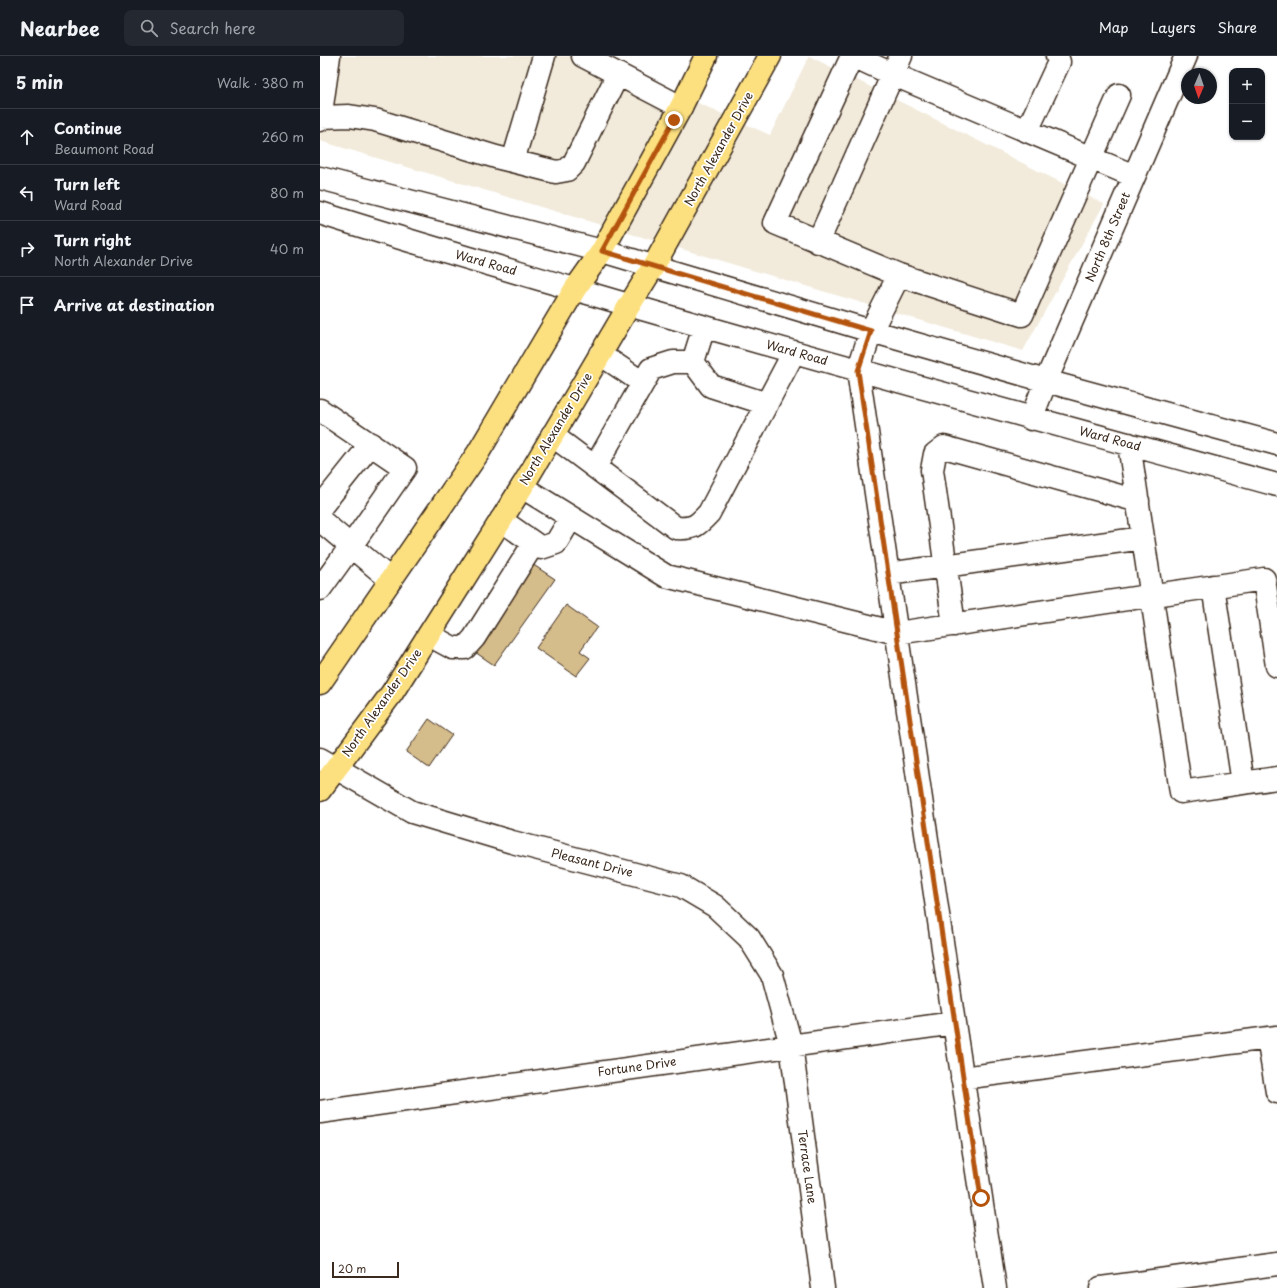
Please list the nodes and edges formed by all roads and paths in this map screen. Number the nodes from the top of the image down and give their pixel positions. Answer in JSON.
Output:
{"nodes":[{"id":1,"x":330,"y":56,"type":"edge"},
{"id":2,"x":544,"y":56,"type":"edge"},
{"id":3,"x":583,"y":56,"type":"edge"},
{"id":4,"x":706,"y":56,"type":"edge"},
{"id":5,"x":770,"y":56,"type":"edge"},
{"id":6,"x":852,"y":56,"type":"edge"},
{"id":7,"x":1057,"y":56,"type":"edge"},
{"id":8,"x":1183,"y":57,"type":"edge"},
{"id":9,"x":896,"y":65,"type":"edge"},
{"id":10,"x":618,"y":74,"type":"junction"},
{"id":11,"x":1119,"y":95,"type":"dead end"},
{"id":12,"x":681,"y":107,"type":"junction"},
{"id":13,"x":321,"y":119,"type":"edge"},
{"id":14,"x":1028,"y":131,"type":"junction"},
{"id":15,"x":1091,"y":158,"type":"junction"},
{"id":16,"x":505,"y":159,"type":"junction"},
{"id":17,"x":1134,"y":176,"type":"junction"},
{"id":18,"x":320,"y":178,"type":"edge"},
{"id":19,"x":320,"y":212,"type":"edge"},
{"id":20,"x":818,"y":242,"type":"junction"},
{"id":21,"x":602,"y":251,"type":"junction"},
{"id":22,"x":653,"y":267,"type":"junction"},
{"id":23,"x":899,"y":275,"type":"junction"},
{"id":24,"x":575,"y":289,"type":"junction"},
{"id":25,"x":629,"y":306,"type":"junction"},
{"id":26,"x":704,"y":327,"type":"junction"},
{"id":27,"x":871,"y":331,"type":"junction"},
{"id":28,"x":794,"y":352,"type":"junction"},
{"id":29,"x":600,"y":354,"type":"junction"},
{"id":30,"x":693,"y":362,"type":"junction"},
{"id":31,"x":858,"y":371,"type":"junction"},
{"id":32,"x":1046,"y":381,"type":"junction"},
{"id":33,"x":644,"y":383,"type":"junction"},
{"id":34,"x":766,"y":404,"type":"junction"},
{"id":35,"x":320,"y":410,"type":"edge"},
{"id":36,"x":1031,"y":419,"type":"junction"},
{"id":37,"x":552,"y":435,"type":"junction"},
{"id":38,"x":370,"y":444,"type":"junction"},
{"id":39,"x":1129,"y":444,"type":"junction"},
{"id":40,"x":1277,"y":444,"type":"edge"},
{"id":41,"x":595,"y":467,"type":"junction"},
{"id":42,"x":1277,"y":485,"type":"edge"},
{"id":43,"x":522,"y":487,"type":"junction"},
{"id":44,"x":1138,"y":501,"type":"junction"},
{"id":45,"x":320,"y":508,"type":"edge"},
{"id":46,"x":571,"y":518,"type":"junction"},
{"id":47,"x":320,"y":520,"type":"edge"},
{"id":48,"x":501,"y":520,"type":"junction"},
{"id":49,"x":1143,"y":538,"type":"junction"},
{"id":50,"x":534,"y":543,"type":"junction"},
{"id":51,"x":351,"y":546,"type":"junction"},
{"id":52,"x":946,"y":566,"type":"junction"},
{"id":53,"x":888,"y":574,"type":"junction"},
{"id":54,"x":391,"y":580,"type":"junction"},
{"id":55,"x":1213,"y":586,"type":"junction"},
{"id":56,"x":320,"y":589,"type":"edge"},
{"id":57,"x":1152,"y":595,"type":"junction"},
{"id":58,"x":954,"y":625,"type":"junction"},
{"id":59,"x":428,"y":634,"type":"junction"},
{"id":60,"x":897,"y":634,"type":"junction"},
{"id":61,"x":1277,"y":666,"type":"edge"},
{"id":62,"x":320,"y":683,"type":"edge"},
{"id":63,"x":328,"y":763,"type":"edge"},
{"id":64,"x":1277,"y":778,"type":"edge"},
{"id":65,"x":1243,"y":783,"type":"junction"},
{"id":66,"x":320,"y":790,"type":"edge"},
{"id":67,"x":954,"y":1023,"type":"junction"},
{"id":68,"x":1273,"y":1037,"type":"edge"},
{"id":69,"x":791,"y":1045,"type":"junction"},
{"id":70,"x":962,"y":1078,"type":"junction"},
{"id":71,"x":1277,"y":1092,"type":"edge"},
{"id":72,"x":320,"y":1112,"type":"edge"},
{"id":73,"x":1277,"y":1264,"type":"edge"},
{"id":74,"x":823,"y":1288,"type":"edge"},
{"id":75,"x":995,"y":1288,"type":"edge"},
{"id":76,"x":1101,"y":1288,"type":"edge"}],
"edges":[{"from":1,"to":13,"type":"street"},
{"from":2,"to":16,"type":"street"},
{"from":3,"to":10,"type":"street"},
{"from":4,"to":12,"type":"main road"},
{"from":5,"to":22,"type":"main road","name":"North Alexander Drive"},
{"from":6,"to":9,"type":"street"},
{"from":6,"to":20,"type":"street"},
{"from":7,"to":14,"type":"street"},
{"from":8,"to":17,"type":"street","name":"North 8th Street"},
{"from":9,"to":14,"type":"street"},
{"from":9,"to":20,"type":"street"},
{"from":10,"to":12,"type":"street"},
{"from":10,"to":16,"type":"street"},
{"from":11,"to":15,"type":"street"},
{"from":12,"to":21,"type":"main road"},
{"from":13,"to":16,"type":"street"},
{"from":14,"to":15,"type":"street"},
{"from":15,"to":17,"type":"street"},
{"from":15,"to":23,"type":"street"},
{"from":17,"to":32,"type":"street","name":"North 8th Street"},
{"from":18,"to":21,"type":"street"},
{"from":19,"to":24,"type":"street","name":"Ward Road"},
{"from":20,"to":23,"type":"street"},
{"from":21,"to":22,"type":"street"},
{"from":21,"to":24,"type":"main road"},
{"from":22,"to":25,"type":"main road","name":"North Alexander Drive"},
{"from":22,"to":27,"type":"street"},
{"from":23,"to":27,"type":"street"},
{"from":24,"to":25,"type":"street","name":"Ward Road"},
{"from":24,"to":54,"type":"main road"},
{"from":25,"to":26,"type":"street","name":"Ward Road"},
{"from":25,"to":29,"type":"main road","name":"North Alexander Drive"},
{"from":26,"to":28,"type":"street","name":"Ward Road"},
{"from":26,"to":30,"type":"street"},
{"from":27,"to":31,"type":"street"},
{"from":27,"to":32,"type":"street"},
{"from":28,"to":31,"type":"street","name":"Ward Road"},
{"from":28,"to":34,"type":"street"},
{"from":29,"to":33,"type":"street"},
{"from":29,"to":37,"type":"main road","name":"North Alexander Drive"},
{"from":30,"to":33,"type":"street"},
{"from":30,"to":34,"type":"street"},
{"from":31,"to":36,"type":"street","name":"Ward Road"},
{"from":31,"to":53,"type":"street"},
{"from":32,"to":36,"type":"street","name":"North 8th Street"},
{"from":32,"to":40,"type":"street"},
{"from":33,"to":41,"type":"street"},
{"from":34,"to":41,"type":"street"},
{"from":35,"to":38,"type":"street"},
{"from":36,"to":39,"type":"street","name":"Ward Road"},
{"from":37,"to":41,"type":"street"},
{"from":37,"to":43,"type":"main road","name":"North Alexander Drive"},
{"from":38,"to":45,"type":"street"},
{"from":38,"to":51,"type":"street"},
{"from":39,"to":42,"type":"street","name":"Ward Road"},
{"from":39,"to":44,"type":"street"},
{"from":43,"to":46,"type":"street"},
{"from":43,"to":48,"type":"main road","name":"North Alexander Drive"},
{"from":44,"to":49,"type":"street"},
{"from":44,"to":52,"type":"street"},
{"from":46,"to":50,"type":"street"},
{"from":46,"to":60,"type":"street"},
{"from":47,"to":51,"type":"street"},
{"from":48,"to":50,"type":"street"},
{"from":48,"to":59,"type":"main road","name":"North Alexander Drive"},
{"from":49,"to":52,"type":"street"},
{"from":49,"to":57,"type":"street"},
{"from":50,"to":59,"type":"street"},
{"from":51,"to":54,"type":"street"},
{"from":51,"to":56,"type":"street"},
{"from":52,"to":53,"type":"street"},
{"from":52,"to":58,"type":"street"},
{"from":53,"to":60,"type":"street"},
{"from":54,"to":62,"type":"main road"},
{"from":55,"to":57,"type":"street"},
{"from":55,"to":61,"type":"street"},
{"from":55,"to":65,"type":"street"},
{"from":57,"to":58,"type":"street"},
{"from":57,"to":65,"type":"street"},
{"from":58,"to":60,"type":"street"},
{"from":59,"to":63,"type":"main road","name":"North Alexander Drive"},
{"from":60,"to":67,"type":"street"},
{"from":63,"to":66,"type":"main road","name":"North Alexander Drive"},
{"from":63,"to":69,"type":"street","name":"Pleasant Drive"},
{"from":64,"to":65,"type":"street"},
{"from":67,"to":69,"type":"street","name":"Fortune Drive"},
{"from":67,"to":70,"type":"street"},
{"from":68,"to":70,"type":"street"},
{"from":68,"to":71,"type":"street"},
{"from":69,"to":72,"type":"street","name":"Fortune Drive"},
{"from":69,"to":74,"type":"street","name":"Terrace Lane"},
{"from":70,"to":75,"type":"street"},
{"from":73,"to":76,"type":"street"}]}
